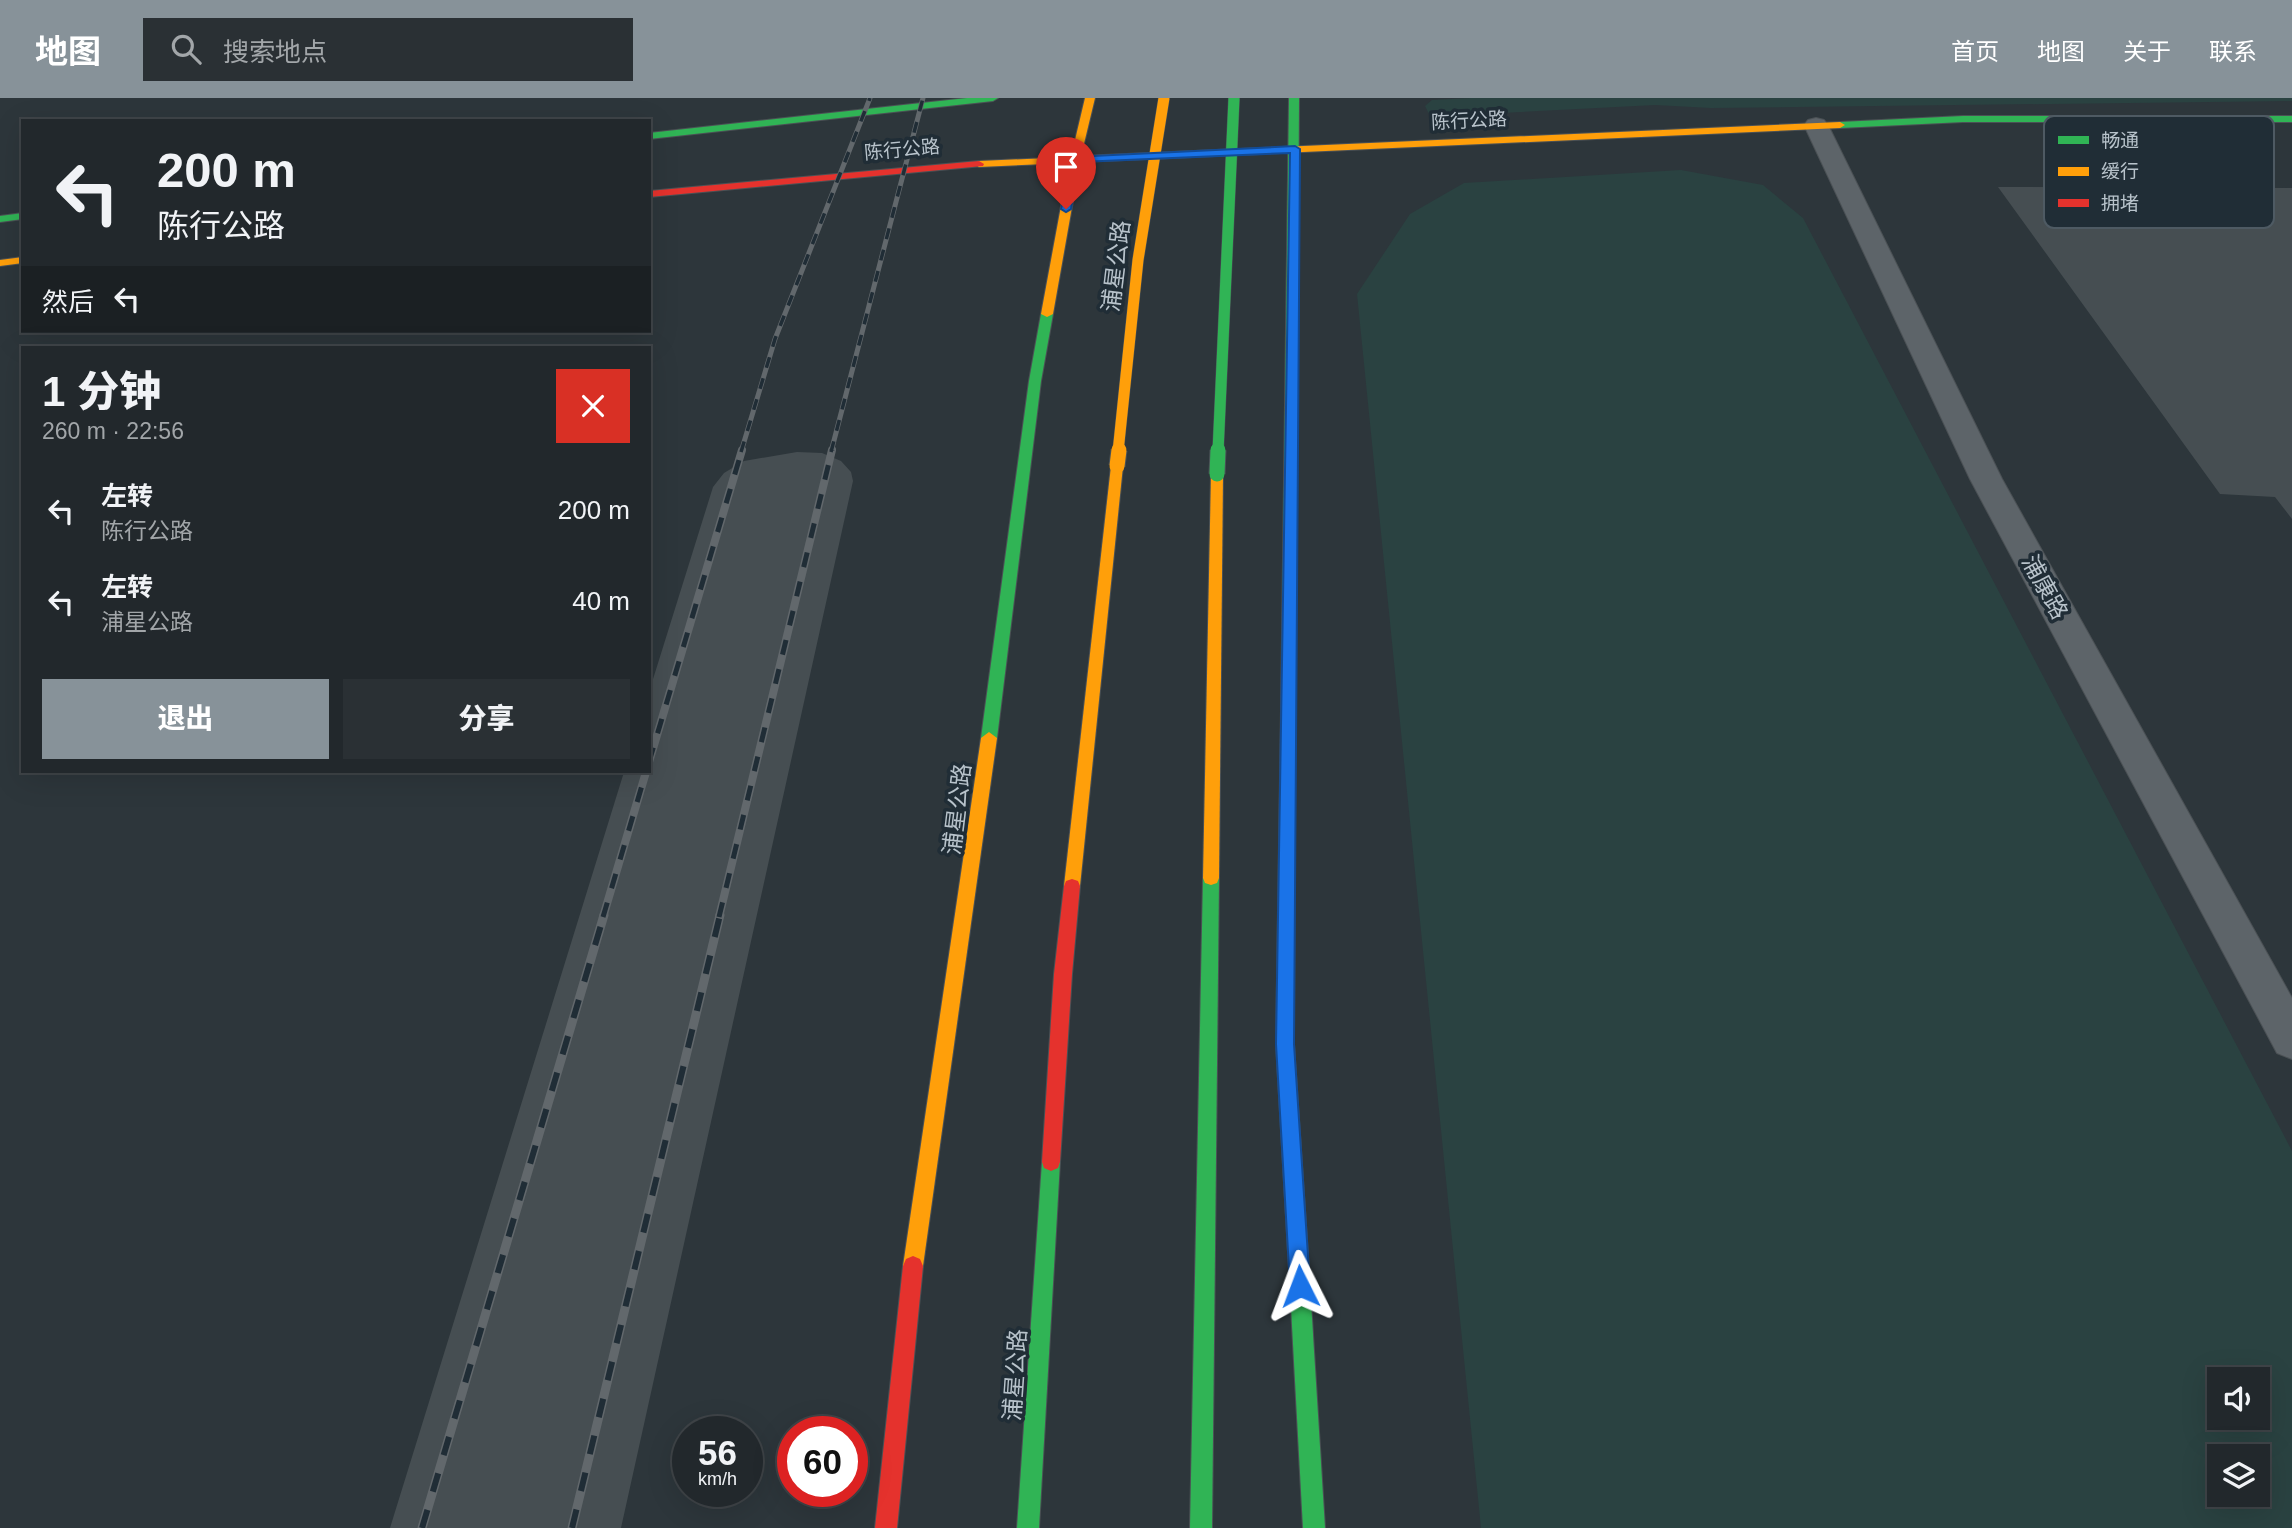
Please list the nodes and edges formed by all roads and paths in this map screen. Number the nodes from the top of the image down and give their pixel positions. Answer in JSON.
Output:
{"nodes":[{"id":1,"x":993,"y":98,"type":"edge"},
{"id":2,"x":1090,"y":98,"type":"edge"},
{"id":3,"x":1164,"y":98,"type":"edge"},
{"id":4,"x":1234,"y":98,"type":"edge"},
{"id":5,"x":1294,"y":98,"type":"edge"},
{"id":6,"x":2044,"y":119,"type":"edge"},
{"id":7,"x":2274,"y":119,"type":"edge"},
{"id":8,"x":2292,"y":119,"type":"edge"},
{"id":9,"x":1816,"y":125,"type":"junction"},
{"id":10,"x":651,"y":136,"type":"edge"},
{"id":11,"x":1295,"y":149,"type":"junction"},
{"id":12,"x":1075,"y":160,"type":"junction"},
{"id":13,"x":651,"y":194,"type":"edge"},
{"id":14,"x":21,"y":216,"type":"edge"},
{"id":15,"x":0,"y":219,"type":"edge"},
{"id":16,"x":21,"y":260,"type":"edge"},
{"id":17,"x":0,"y":263,"type":"edge"},
{"id":18,"x":2292,"y":1039,"type":"edge"},
{"id":19,"x":886,"y":1528,"type":"edge"},
{"id":20,"x":1028,"y":1528,"type":"edge"},
{"id":21,"x":1201,"y":1528,"type":"edge"},
{"id":22,"x":1314,"y":1528,"type":"edge"}],
"edges":[{"from":1,"to":10,"type":"main road","name":"陈行公路"},
{"from":2,"to":12,"type":"main road","name":"浦星公路"},
{"from":3,"to":20,"type":"main road","name":"浦星公路","bridge":true},
{"from":4,"to":21,"type":"main road","bridge":true},
{"from":5,"to":11,"type":"main road"},
{"from":6,"to":9,"type":"main road","name":"陈行公路"},
{"from":7,"to":8,"type":"main road","name":"陈行公路"},
{"from":9,"to":11,"type":"main road","name":"陈行公路"},
{"from":9,"to":18,"type":"street","name":"浦康路"},
{"from":11,"to":12,"type":"main road","name":"陈行公路"},
{"from":11,"to":22,"type":"main road"},
{"from":12,"to":13,"type":"main road","name":"陈行公路"},
{"from":12,"to":19,"type":"main road","name":"浦星公路"},
{"from":14,"to":15,"type":"main road"},
{"from":16,"to":17,"type":"main road"}]}
